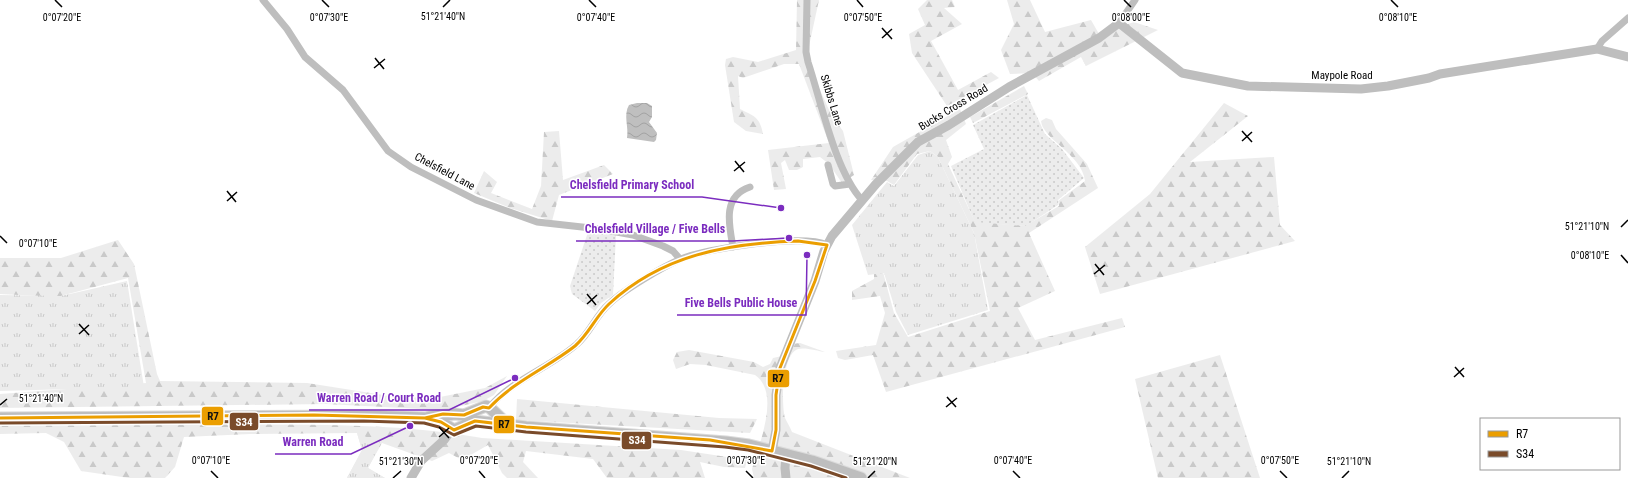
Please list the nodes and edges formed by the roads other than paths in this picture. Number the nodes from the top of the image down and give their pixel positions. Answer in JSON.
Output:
{"nodes":[{"id":1,"x":263,"y":0,"type":"edge"},
{"id":2,"x":807,"y":0,"type":"edge"},
{"id":3,"x":1135,"y":0,"type":"edge"},
{"id":4,"x":1628,"y":18,"type":"edge"},
{"id":5,"x":1119,"y":23,"type":"junction"},
{"id":6,"x":1597,"y":49,"type":"junction"},
{"id":7,"x":1628,"y":56,"type":"edge"},
{"id":8,"x":828,"y":165,"type":"dead end"},
{"id":9,"x":850,"y":184,"type":"junction"},
{"id":10,"x":750,"y":187,"type":"dead end"},
{"id":11,"x":862,"y":200,"type":"junction"},
{"id":12,"x":827,"y":245,"type":"junction"},
{"id":13,"x":733,"y":247,"type":"junction"},
{"id":14,"x":680,"y":259,"type":"junction"},
{"id":15,"x":487,"y":409,"type":"junction"},
{"id":16,"x":455,"y":415,"type":"junction"},
{"id":17,"x":0,"y":418,"type":"edge"},
{"id":18,"x":425,"y":418,"type":"junction"},
{"id":19,"x":484,"y":422,"type":"junction"},
{"id":20,"x":507,"y":424,"type":"junction"},
{"id":21,"x":453,"y":428,"type":"junction"},
{"id":22,"x":772,"y":451,"type":"junction"},
{"id":23,"x":786,"y":454,"type":"junction"},
{"id":24,"x":411,"y":478,"type":"edge"},
{"id":25,"x":786,"y":478,"type":"edge"},
{"id":26,"x":861,"y":478,"type":"edge"}],
"edges":[{"from":1,"to":14,"type":"street","name":"Chelsfield Lane"},
{"from":2,"to":9,"type":"street","name":"Skibbs Lane"},
{"from":3,"to":5,"type":"street"},
{"from":4,"to":6,"type":"street"},
{"from":5,"to":6,"type":"street","name":"Maypole Road"},
{"from":5,"to":11,"type":"street","name":"Bucks Cross Road"},
{"from":6,"to":7,"type":"street","name":"Maypole Road"},
{"from":8,"to":9,"type":"street"},
{"from":9,"to":11,"type":"street","name":"Skibbs Lane"},
{"from":10,"to":13,"type":"street"},
{"from":11,"to":12,"type":"street","name":"Bucks Cross Road"},
{"from":12,"to":13,"type":"street"},
{"from":12,"to":22,"type":"street","name":"Bucks Cross Road"},
{"from":13,"to":14,"type":"street"},
{"from":14,"to":15,"type":"street"},
{"from":15,"to":16,"type":"main road"},
{"from":15,"to":19,"type":"main road"},
{"from":15,"to":20,"type":"main road"},
{"from":16,"to":18,"type":"main road"},
{"from":16,"to":21,"type":"main road"},
{"from":17,"to":18,"type":"main road"},
{"from":18,"to":21,"type":"main road"},
{"from":19,"to":20,"type":"main road"},
{"from":19,"to":21,"type":"main road"},
{"from":20,"to":22,"type":"main road"},
{"from":21,"to":24,"type":"street"},
{"from":22,"to":23,"type":"main road"},
{"from":23,"to":25,"type":"street"},
{"from":23,"to":26,"type":"main road"}]}
